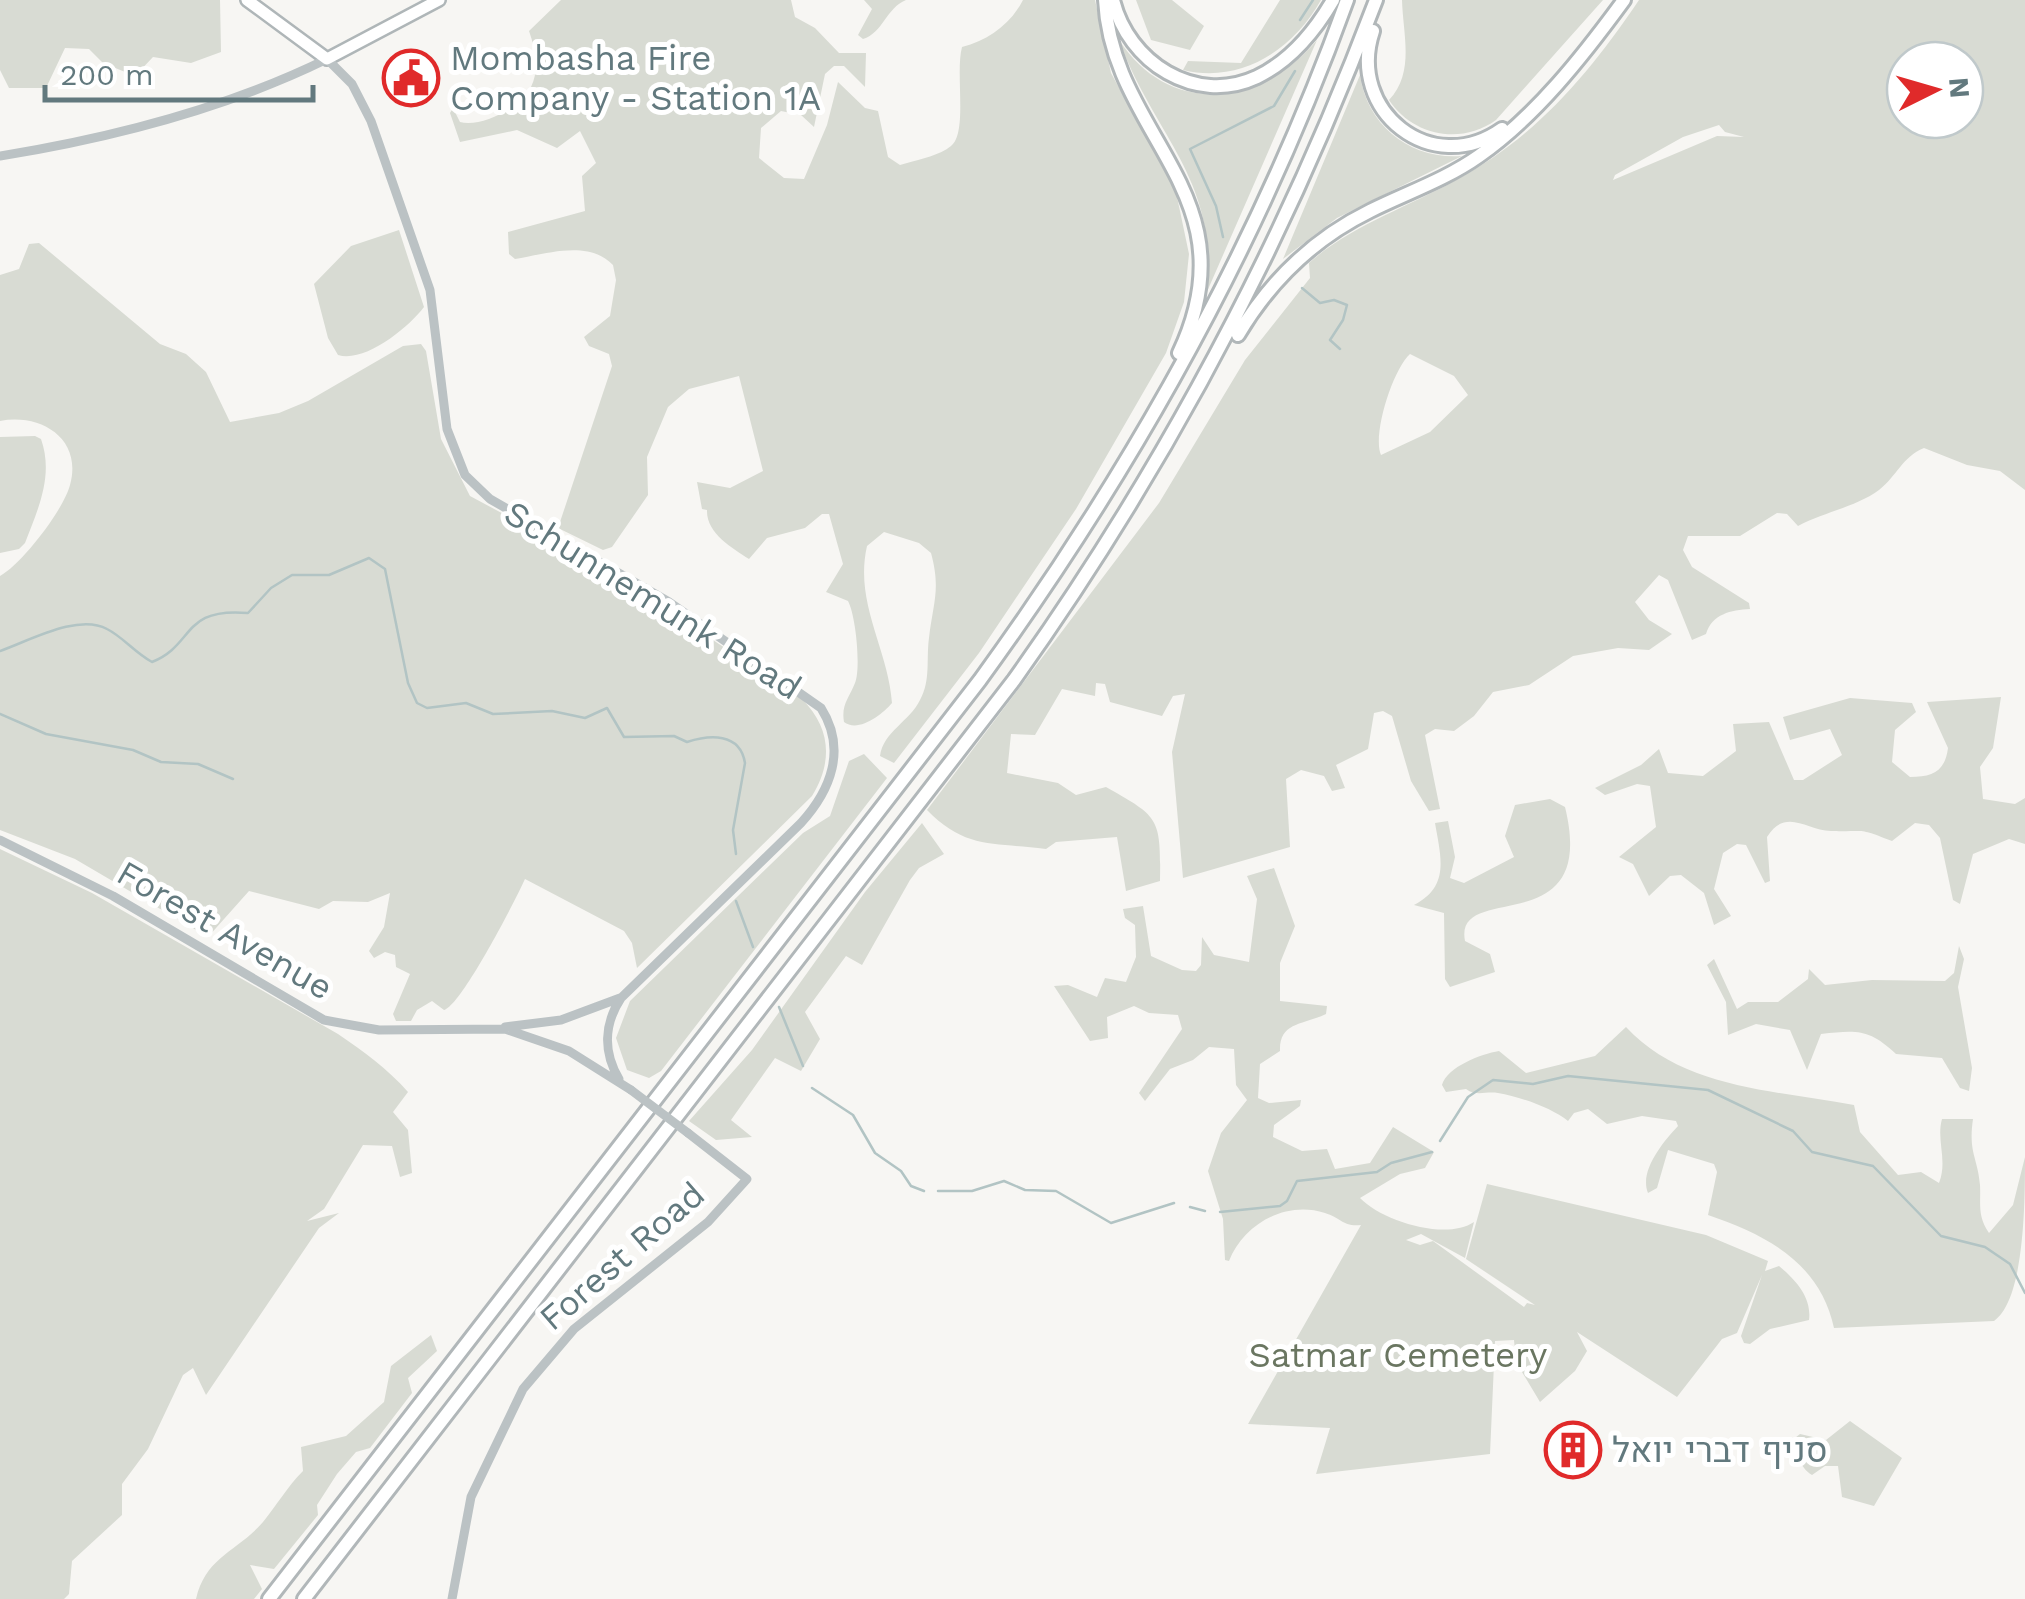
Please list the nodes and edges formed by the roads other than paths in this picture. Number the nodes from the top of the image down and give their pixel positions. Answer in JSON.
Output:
{"nodes":[{"id":1,"x":247,"y":0,"type":"edge"},
{"id":2,"x":438,"y":0,"type":"edge"},
{"id":3,"x":1105,"y":0,"type":"edge"},
{"id":4,"x":1113,"y":0,"type":"edge"},
{"id":5,"x":1333,"y":0,"type":"edge"},
{"id":6,"x":1347,"y":0,"type":"edge"},
{"id":7,"x":1376,"y":0,"type":"edge"},
{"id":8,"x":1384,"y":0,"type":"edge"},
{"id":9,"x":1616,"y":0,"type":"edge"},
{"id":10,"x":1624,"y":0,"type":"edge"},
{"id":11,"x":327,"y":59,"type":"junction"},
{"id":12,"x":0,"y":156,"type":"edge"},
{"id":13,"x":1190,"y":408,"type":"junction"},
{"id":14,"x":1124,"y":466,"type":"junction"},
{"id":15,"x":0,"y":840,"type":"edge"},
{"id":16,"x":620,"y":998,"type":"junction"},
{"id":17,"x":492,"y":1028,"type":"junction"},
{"id":18,"x":619,"y":1079,"type":"junction"},
{"id":19,"x":747,"y":1179,"type":"joint"},
{"id":20,"x":268,"y":1599,"type":"edge"},
{"id":21,"x":304,"y":1599,"type":"edge"},
{"id":22,"x":452,"y":1599,"type":"edge"}],
"edges":[{"from":1,"to":11,"type":"main road"},
{"from":2,"to":11,"type":"main road"},
{"from":3,"to":14,"type":"highway"},
{"from":4,"to":5,"type":"highway"},
{"from":6,"to":14,"type":"highway"},
{"from":7,"to":13,"type":"highway"},
{"from":8,"to":9,"type":"highway"},
{"from":10,"to":13,"type":"highway"},
{"from":11,"to":12,"type":"street"},
{"from":11,"to":16,"type":"street","name":"Schunnemunk Road"},
{"from":13,"to":21,"type":"highway"},
{"from":14,"to":20,"type":"highway"},
{"from":15,"to":17,"type":"street","name":"Forest Avenue"},
{"from":16,"to":17,"type":"street","name":"Schunnemunk Road"},
{"from":16,"to":18,"type":"street"},
{"from":17,"to":18,"type":"street","name":"Forest Avenue"},
{"from":18,"to":19,"type":"street","name":"Forest Avenue","bridge":true},
{"from":19,"to":22,"type":"street","name":"Forest Road"}]}
